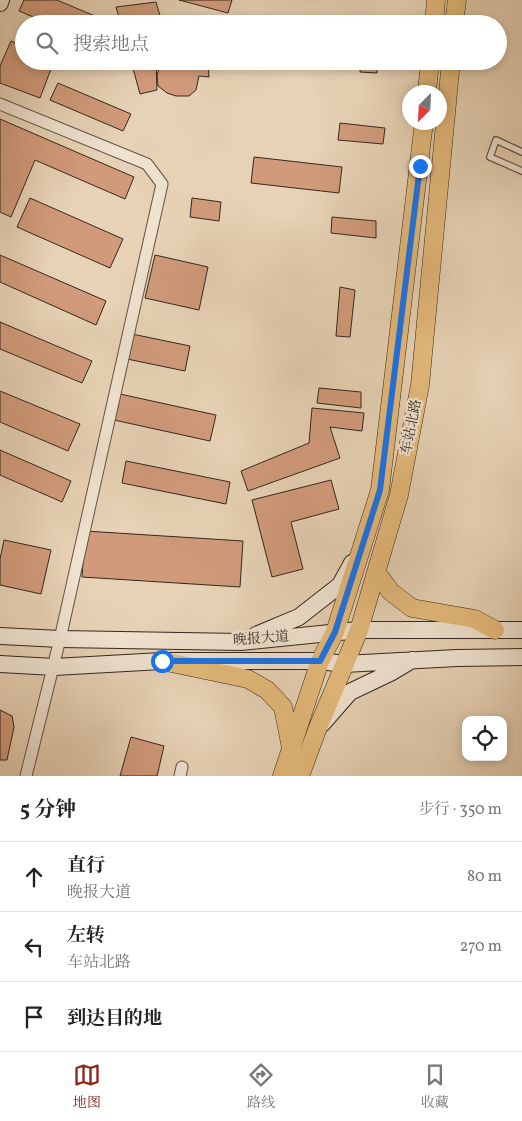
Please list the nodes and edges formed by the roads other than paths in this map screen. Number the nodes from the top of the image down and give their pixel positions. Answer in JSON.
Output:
{"nodes":[{"id":1,"x":436,"y":0,"type":"edge"},
{"id":2,"x":457,"y":0,"type":"edge"},
{"id":3,"x":435,"y":15,"type":"edge"},
{"id":4,"x":455,"y":15,"type":"edge"},
{"id":5,"x":429,"y":70,"type":"edge"},
{"id":6,"x":450,"y":70,"type":"edge"},
{"id":7,"x":428,"y":85,"type":"edge"},
{"id":8,"x":0,"y":104,"type":"edge"},
{"id":9,"x":423,"y":130,"type":"edge"},
{"id":10,"x":522,"y":152,"type":"edge"},
{"id":11,"x":522,"y":171,"type":"edge"},
{"id":12,"x":364,"y":542,"type":"junction"},
{"id":13,"x":376,"y":572,"type":"junction"},
{"id":14,"x":522,"y":622,"type":"edge"},
{"id":15,"x":358,"y":630,"type":"junction"},
{"id":16,"x":498,"y":630,"type":"junction"},
{"id":17,"x":522,"y":630,"type":"edge"},
{"id":18,"x":335,"y":632,"type":"junction"},
{"id":19,"x":0,"y":636,"type":"edge"},
{"id":20,"x":60,"y":639,"type":"junction"},
{"id":21,"x":241,"y":642,"type":"junction"},
{"id":22,"x":457,"y":658,"type":"junction"},
{"id":23,"x":522,"y":658,"type":"edge"},
{"id":24,"x":414,"y":659,"type":"junction"},
{"id":25,"x":162,"y":661,"type":"junction"},
{"id":26,"x":320,"y":661,"type":"junction"},
{"id":27,"x":0,"y":664,"type":"edge"},
{"id":28,"x":344,"y":664,"type":"junction"},
{"id":29,"x":522,"y":665,"type":"edge"},
{"id":30,"x":54,"y":667,"type":"junction"},
{"id":31,"x":317,"y":730,"type":"junction"},
{"id":32,"x":291,"y":748,"type":"junction"},
{"id":33,"x":26,"y":776,"type":"edge"},
{"id":34,"x":282,"y":776,"type":"edge"},
{"id":35,"x":300,"y":776,"type":"edge"}],
"edges":[{"from":1,"to":3,"type":"main road"},
{"from":2,"to":4,"type":"main road"},
{"from":5,"to":7,"type":"main road"},
{"from":6,"to":13,"type":"main road","name":"车站北路"},
{"from":8,"to":20,"type":"street"},
{"from":9,"to":12,"type":"main road","name":"车站北路"},
{"from":10,"to":11,"type":"lane"},
{"from":12,"to":18,"type":"main road","name":"车站北路"},
{"from":12,"to":21,"type":"main road"},
{"from":13,"to":15,"type":"main road","name":"车站北路"},
{"from":13,"to":16,"type":"main road"},
{"from":14,"to":16,"type":"street"},
{"from":15,"to":16,"type":"main road","name":"晚报大道"},
{"from":15,"to":18,"type":"main road","name":"晚报大道"},
{"from":15,"to":28,"type":"main road","name":"车站北路"},
{"from":16,"to":17,"type":"main road","name":"晚报大道"},
{"from":18,"to":21,"type":"main road","name":"晚报大道"},
{"from":18,"to":26,"type":"main road","name":"车站北路"},
{"from":19,"to":20,"type":"main road","name":"晚报大道"},
{"from":20,"to":21,"type":"main road","name":"晚报大道"},
{"from":20,"to":30,"type":"street"},
{"from":22,"to":23,"type":"main road","name":"晚报大道"},
{"from":22,"to":24,"type":"main road","name":"晚报大道"},
{"from":22,"to":29,"type":"street"},
{"from":24,"to":28,"type":"main road","name":"晚报大道"},
{"from":24,"to":31,"type":"main road"},
{"from":25,"to":26,"type":"main road","name":"晚报大道"},
{"from":25,"to":30,"type":"main road","name":"晚报大道"},
{"from":25,"to":32,"type":"main road"},
{"from":26,"to":28,"type":"main road","name":"晚报大道"},
{"from":26,"to":32,"type":"main road","name":"车站北路"},
{"from":27,"to":30,"type":"main road","name":"晚报大道"},
{"from":28,"to":31,"type":"main road","name":"车站北路"},
{"from":30,"to":33,"type":"street"},
{"from":31,"to":35,"type":"main road","name":"车站北路"},
{"from":32,"to":34,"type":"main road","name":"车站北路"}]}
